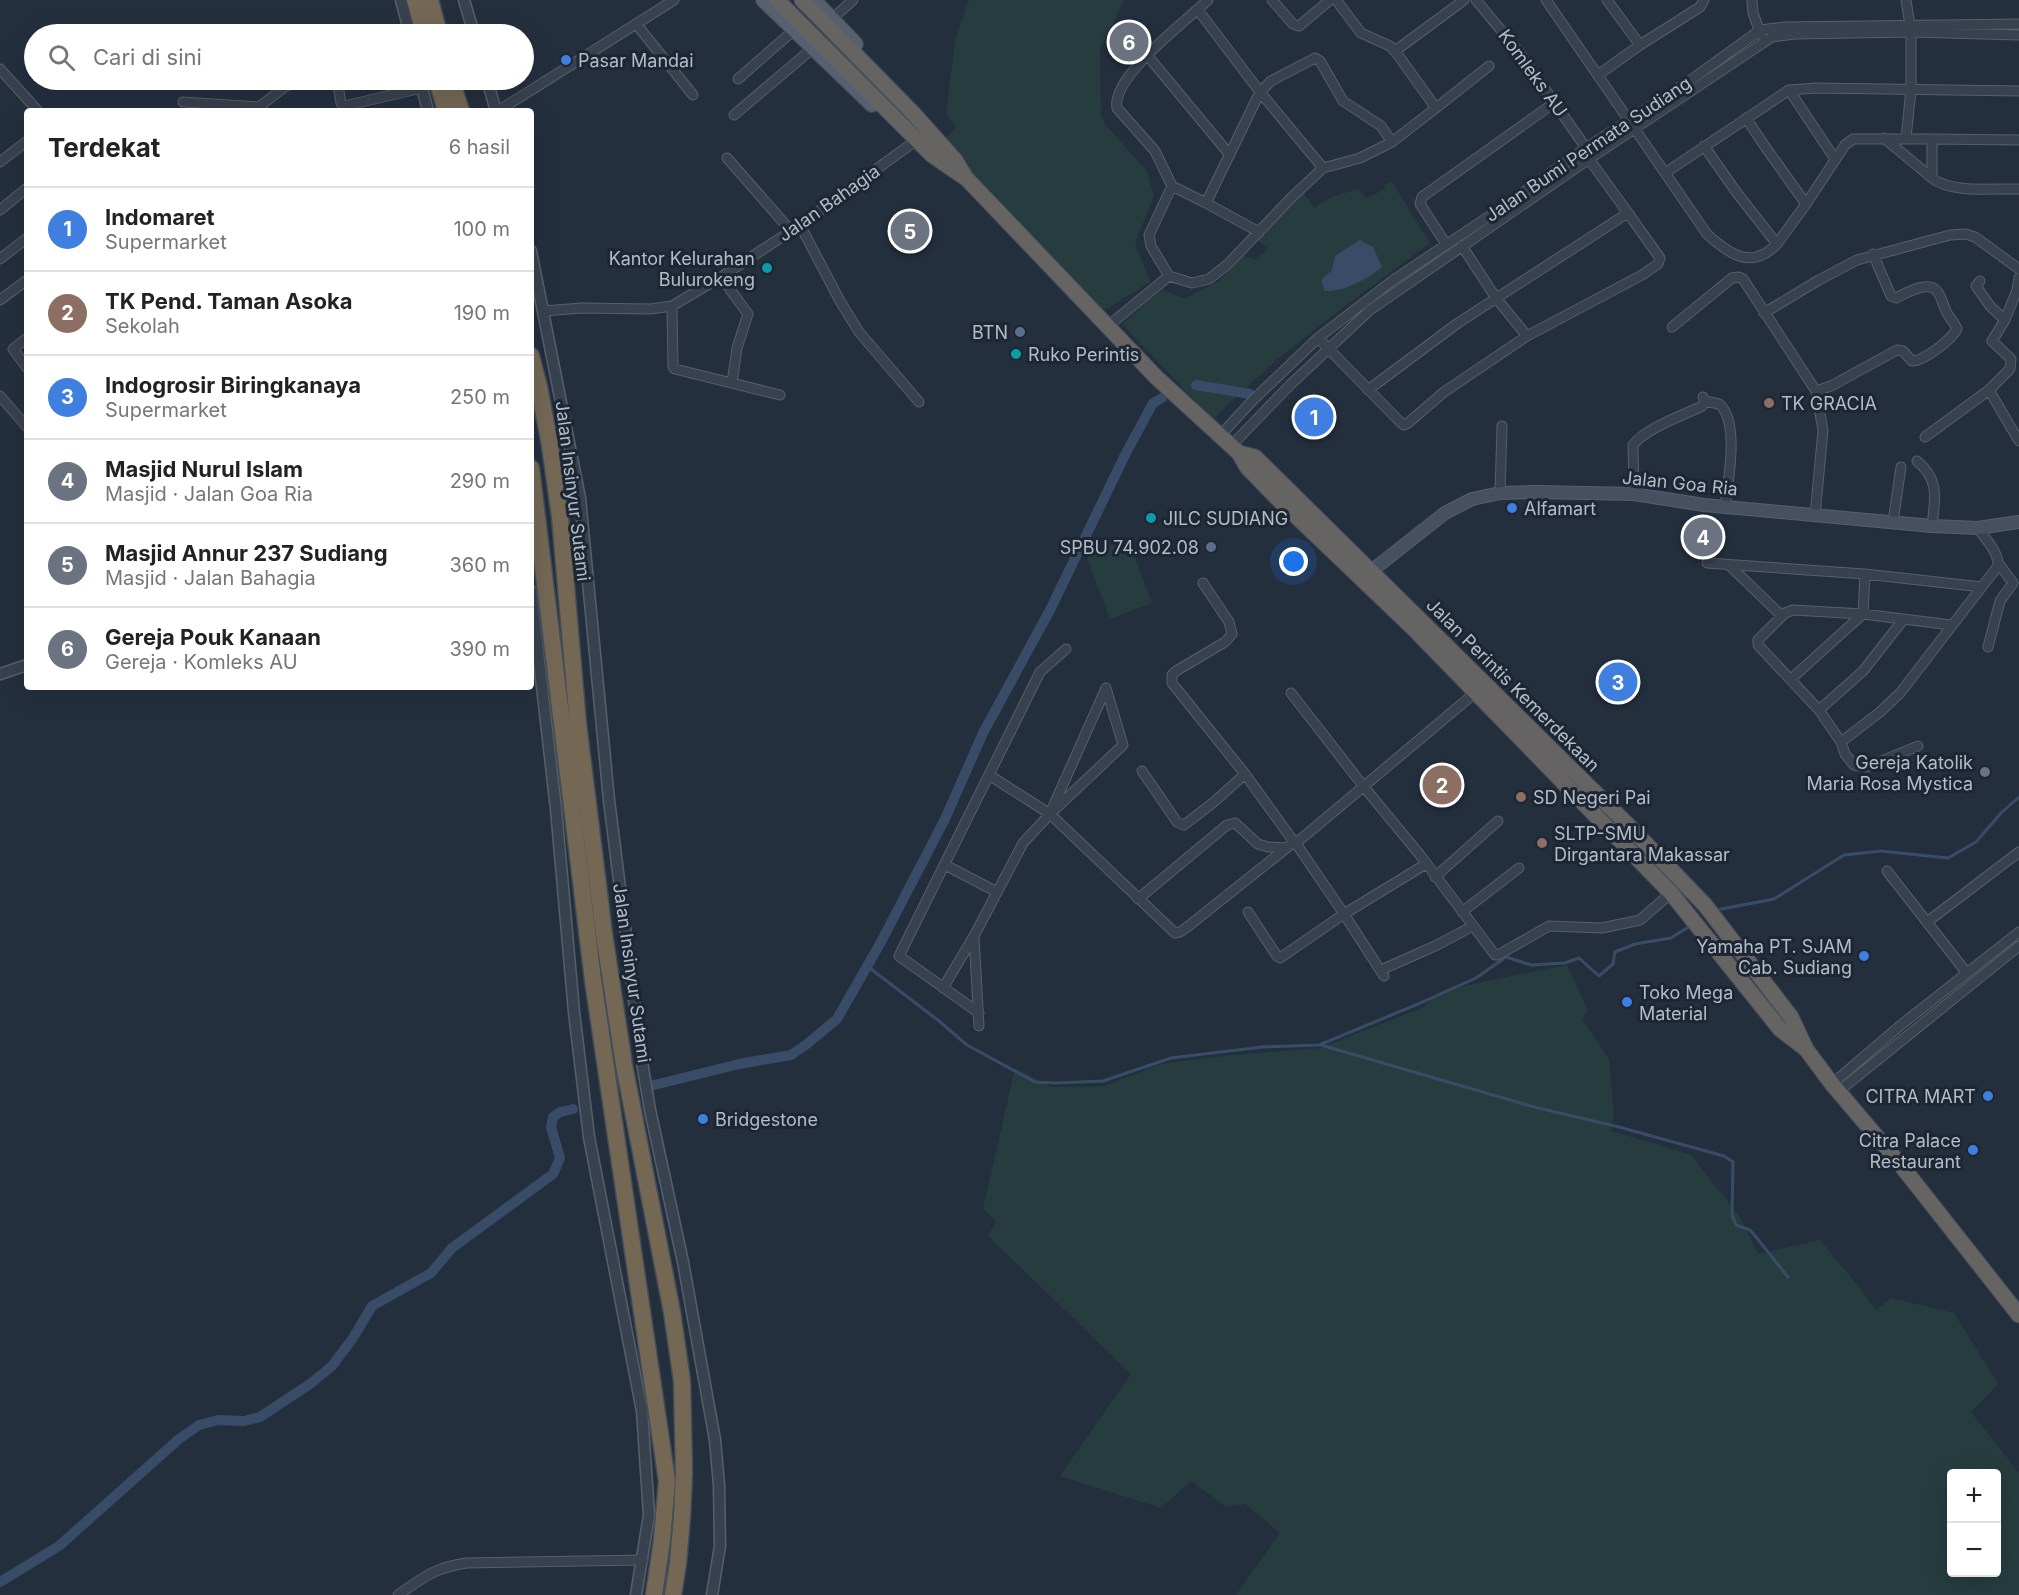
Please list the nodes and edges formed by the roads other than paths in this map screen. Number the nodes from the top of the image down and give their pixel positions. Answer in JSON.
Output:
{"nodes":[{"id":1,"x":401,"y":0,"type":"edge"},
{"id":2,"x":415,"y":0,"type":"edge"},
{"id":3,"x":430,"y":0,"type":"edge"},
{"id":4,"x":464,"y":0,"type":"edge"},
{"id":5,"x":674,"y":0,"type":"edge"},
{"id":6,"x":763,"y":0,"type":"edge"},
{"id":7,"x":777,"y":0,"type":"edge"},
{"id":8,"x":802,"y":0,"type":"edge"},
{"id":9,"x":814,"y":0,"type":"edge"},
{"id":10,"x":853,"y":0,"type":"edge"},
{"id":11,"x":1208,"y":0,"type":"edge"},
{"id":12,"x":1272,"y":0,"type":"edge"},
{"id":13,"x":1330,"y":0,"type":"edge"},
{"id":14,"x":1336,"y":0,"type":"edge"},
{"id":15,"x":1464,"y":0,"type":"edge"},
{"id":16,"x":1476,"y":0,"type":"edge"},
{"id":17,"x":1704,"y":0,"type":"edge"},
{"id":18,"x":1752,"y":0,"type":"edge"},
{"id":19,"x":1906,"y":0,"type":"edge"},
{"id":20,"x":1548,"y":1,"type":"edge"},
{"id":21,"x":1612,"y":2,"type":"edge"},
{"id":22,"x":1198,"y":10,"type":"junction"},
{"id":23,"x":832,"y":19,"type":"junction"},
{"id":24,"x":407,"y":24,"type":"edge"},
{"id":25,"x":421,"y":24,"type":"edge"},
{"id":26,"x":436,"y":24,"type":"edge"},
{"id":27,"x":471,"y":24,"type":"edge"},
{"id":28,"x":2019,"y":24,"type":"edge"},
{"id":29,"x":637,"y":25,"type":"junction"},
{"id":30,"x":1910,"y":28,"type":"junction"},
{"id":31,"x":794,"y":30,"type":"junction"},
{"id":32,"x":1760,"y":30,"type":"junction"},
{"id":33,"x":2019,"y":35,"type":"edge"},
{"id":34,"x":1764,"y":42,"type":"junction"},
{"id":35,"x":1640,"y":45,"type":"junction"},
{"id":36,"x":813,"y":48,"type":"junction"},
{"id":37,"x":1395,"y":51,"type":"junction"},
{"id":38,"x":1147,"y":55,"type":"junction"},
{"id":39,"x":1489,"y":66,"type":"dead end"},
{"id":40,"x":0,"y":69,"type":"edge"},
{"id":41,"x":1598,"y":75,"type":"junction"},
{"id":42,"x":738,"y":79,"type":"dead end"},
{"id":43,"x":534,"y":88,"type":"edge"},
{"id":44,"x":281,"y":90,"type":"edge"},
{"id":45,"x":339,"y":90,"type":"edge"},
{"id":46,"x":399,"y":90,"type":"edge"},
{"id":47,"x":427,"y":90,"type":"edge"},
{"id":48,"x":432,"y":90,"type":"edge"},
{"id":49,"x":454,"y":90,"type":"edge"},
{"id":50,"x":490,"y":90,"type":"edge"},
{"id":51,"x":531,"y":90,"type":"edge"},
{"id":52,"x":1789,"y":90,"type":"junction"},
{"id":53,"x":1911,"y":90,"type":"junction"},
{"id":54,"x":2019,"y":91,"type":"edge"},
{"id":55,"x":1260,"y":92,"type":"junction"},
{"id":56,"x":693,"y":95,"type":"dead end"},
{"id":57,"x":183,"y":102,"type":"dead end"},
{"id":58,"x":1554,"y":103,"type":"junction"},
{"id":59,"x":35,"y":108,"type":"edge"},
{"id":60,"x":428,"y":108,"type":"edge"},
{"id":61,"x":444,"y":108,"type":"edge"},
{"id":62,"x":460,"y":108,"type":"edge"},
{"id":63,"x":496,"y":108,"type":"edge"},
{"id":64,"x":502,"y":108,"type":"edge"},
{"id":65,"x":1436,"y":108,"type":"junction"},
{"id":66,"x":734,"y":115,"type":"dead end"},
{"id":67,"x":1746,"y":118,"type":"junction"},
{"id":68,"x":1631,"y":125,"type":"junction"},
{"id":69,"x":1884,"y":138,"type":"junction"},
{"id":70,"x":1906,"y":138,"type":"junction"},
{"id":71,"x":1932,"y":139,"type":"junction"},
{"id":72,"x":2019,"y":141,"type":"edge"},
{"id":73,"x":1392,"y":142,"type":"junction"},
{"id":74,"x":24,"y":143,"type":"edge"},
{"id":75,"x":911,"y":144,"type":"junction"},
{"id":76,"x":1704,"y":146,"type":"junction"},
{"id":77,"x":1586,"y":148,"type":"junction"},
{"id":78,"x":937,"y":150,"type":"junction"},
{"id":79,"x":1230,"y":155,"type":"junction"},
{"id":80,"x":727,"y":158,"type":"dead end"},
{"id":81,"x":1589,"y":159,"type":"junction"},
{"id":82,"x":1835,"y":159,"type":"junction"},
{"id":83,"x":0,"y":162,"type":"edge"},
{"id":84,"x":1323,"y":168,"type":"junction"},
{"id":85,"x":1665,"y":173,"type":"junction"},
{"id":86,"x":1932,"y":178,"type":"junction"},
{"id":87,"x":1172,"y":186,"type":"junction"},
{"id":88,"x":2019,"y":189,"type":"edge"},
{"id":89,"x":24,"y":190,"type":"edge"},
{"id":90,"x":1206,"y":203,"type":"junction"},
{"id":91,"x":1806,"y":204,"type":"junction"},
{"id":92,"x":0,"y":210,"type":"edge"},
{"id":93,"x":1629,"y":213,"type":"junction"},
{"id":94,"x":800,"y":225,"type":"junction"},
{"id":95,"x":791,"y":231,"type":"junction"},
{"id":96,"x":1259,"y":232,"type":"junction"},
{"id":97,"x":24,"y":239,"type":"edge"},
{"id":98,"x":1446,"y":244,"type":"junction"},
{"id":99,"x":1778,"y":244,"type":"junction"},
{"id":100,"x":1462,"y":246,"type":"junction"},
{"id":101,"x":1873,"y":254,"type":"junction"},
{"id":102,"x":0,"y":259,"type":"edge"},
{"id":103,"x":534,"y":266,"type":"edge"},
{"id":104,"x":2019,"y":269,"type":"edge"},
{"id":105,"x":1168,"y":276,"type":"junction"},
{"id":106,"x":721,"y":277,"type":"junction"},
{"id":107,"x":2019,"y":278,"type":"edge"},
{"id":108,"x":1980,"y":281,"type":"dead end"},
{"id":109,"x":24,"y":282,"type":"edge"},
{"id":110,"x":1496,"y":298,"type":"junction"},
{"id":111,"x":0,"y":300,"type":"edge"},
{"id":112,"x":672,"y":306,"type":"junction"},
{"id":113,"x":543,"y":311,"type":"junction"},
{"id":114,"x":1764,"y":313,"type":"junction"},
{"id":115,"x":2005,"y":320,"type":"junction"},
{"id":116,"x":1108,"y":326,"type":"junction"},
{"id":117,"x":1672,"y":327,"type":"dead end"},
{"id":118,"x":1527,"y":336,"type":"junction"},
{"id":119,"x":1318,"y":338,"type":"junction"},
{"id":120,"x":24,"y":340,"type":"edge"},
{"id":121,"x":1329,"y":349,"type":"junction"},
{"id":122,"x":24,"y":364,"type":"edge"},
{"id":123,"x":534,"y":370,"type":"edge"},
{"id":124,"x":732,"y":383,"type":"junction"},
{"id":125,"x":1368,"y":390,"type":"junction"},
{"id":126,"x":1989,"y":390,"type":"junction"},
{"id":127,"x":1816,"y":391,"type":"junction"},
{"id":128,"x":780,"y":395,"type":"dead end"},
{"id":129,"x":0,"y":396,"type":"edge"},
{"id":130,"x":919,"y":402,"type":"dead end"},
{"id":131,"x":24,"y":424,"type":"edge"},
{"id":132,"x":1502,"y":426,"type":"dead end"},
{"id":133,"x":1925,"y":437,"type":"dead end"},
{"id":134,"x":2019,"y":441,"type":"edge"},
{"id":135,"x":1230,"y":445,"type":"junction"},
{"id":136,"x":1917,"y":461,"type":"dead end"},
{"id":137,"x":1901,"y":467,"type":"dead end"},
{"id":138,"x":534,"y":493,"type":"edge"},
{"id":139,"x":1500,"y":494,"type":"junction"},
{"id":140,"x":1634,"y":494,"type":"junction"},
{"id":141,"x":1725,"y":507,"type":"junction"},
{"id":142,"x":1815,"y":516,"type":"junction"},
{"id":143,"x":1893,"y":522,"type":"junction"},
{"id":144,"x":2019,"y":522,"type":"edge"},
{"id":145,"x":1932,"y":526,"type":"junction"},
{"id":146,"x":1978,"y":528,"type":"junction"},
{"id":147,"x":1707,"y":563,"type":"dead end"},
{"id":148,"x":1999,"y":564,"type":"junction"},
{"id":149,"x":1730,"y":566,"type":"junction"},
{"id":150,"x":1865,"y":574,"type":"junction"},
{"id":151,"x":1366,"y":575,"type":"junction"},
{"id":152,"x":1203,"y":583,"type":"dead end"},
{"id":153,"x":2013,"y":583,"type":"junction"},
{"id":154,"x":1982,"y":587,"type":"junction"},
{"id":155,"x":2019,"y":593,"type":"edge"},
{"id":156,"x":1863,"y":614,"type":"junction"},
{"id":157,"x":1782,"y":615,"type":"junction"},
{"id":158,"x":534,"y":617,"type":"edge"},
{"id":159,"x":1903,"y":620,"type":"junction"},
{"id":160,"x":1951,"y":626,"type":"junction"},
{"id":161,"x":1988,"y":647,"type":"dead end"},
{"id":162,"x":1066,"y":648,"type":"dead end"},
{"id":163,"x":24,"y":666,"type":"edge"},
{"id":164,"x":0,"y":674,"type":"edge"},
{"id":165,"x":1791,"y":679,"type":"junction"},
{"id":166,"x":1476,"y":692,"type":"junction"},
{"id":167,"x":1291,"y":693,"type":"dead end"},
{"id":168,"x":1819,"y":710,"type":"junction"},
{"id":169,"x":1841,"y":742,"type":"junction"},
{"id":170,"x":1918,"y":746,"type":"dead end"},
{"id":171,"x":1142,"y":771,"type":"dead end"},
{"id":172,"x":1245,"y":774,"type":"junction"},
{"id":173,"x":989,"y":775,"type":"junction"},
{"id":174,"x":1364,"y":787,"type":"junction"},
{"id":175,"x":1050,"y":814,"type":"junction"},
{"id":176,"x":1498,"y":821,"type":"dead end"},
{"id":177,"x":1292,"y":844,"type":"junction"},
{"id":178,"x":2019,"y":852,"type":"edge"},
{"id":179,"x":1426,"y":864,"type":"junction"},
{"id":180,"x":945,"y":865,"type":"junction"},
{"id":181,"x":1519,"y":868,"type":"dead end"},
{"id":182,"x":1887,"y":871,"type":"dead end"},
{"id":183,"x":1435,"y":877,"type":"junction"},
{"id":184,"x":998,"y":892,"type":"junction"},
{"id":185,"x":1671,"y":893,"type":"junction"},
{"id":186,"x":1138,"y":899,"type":"junction"},
{"id":187,"x":1248,"y":912,"type":"dead end"},
{"id":188,"x":1461,"y":912,"type":"junction"},
{"id":189,"x":1344,"y":914,"type":"junction"},
{"id":190,"x":1927,"y":922,"type":"junction"},
{"id":191,"x":1473,"y":926,"type":"junction"},
{"id":192,"x":974,"y":936,"type":"junction"},
{"id":193,"x":2018,"y":940,"type":"edge"},
{"id":194,"x":1966,"y":972,"type":"junction"},
{"id":195,"x":944,"y":988,"type":"junction"},
{"id":196,"x":979,"y":1013,"type":"junction"},
{"id":197,"x":979,"y":1026,"type":"dead end"},
{"id":198,"x":1806,"y":1049,"type":"junction"},
{"id":199,"x":1835,"y":1088,"type":"junction"},
{"id":200,"x":2019,"y":1315,"type":"edge"},
{"id":201,"x":643,"y":1560,"type":"junction"},
{"id":202,"x":398,"y":1595,"type":"edge"},
{"id":203,"x":636,"y":1595,"type":"edge"},
{"id":204,"x":654,"y":1595,"type":"edge"},
{"id":205,"x":673,"y":1595,"type":"edge"},
{"id":206,"x":712,"y":1595,"type":"edge"}],
"edges":[{"from":1,"to":24,"type":"street"},
{"from":2,"to":25,"type":"highway"},
{"from":3,"to":26,"type":"highway"},
{"from":4,"to":27,"type":"street"},
{"from":5,"to":29,"type":"street"},
{"from":6,"to":31,"type":"main road","name":"Jalan Perintis Kemerdekaan"},
{"from":7,"to":78,"type":"highway","name":"Jalan Perintis Kemerdekaan"},
{"from":8,"to":78,"type":"highway","name":"Jalan Perintis Kemerdekaan"},
{"from":9,"to":23,"type":"main road","name":"Jalan Perintis Kemerdekaan"},
{"from":10,"to":23,"type":"street"},
{"from":11,"to":22,"type":"street"},
{"from":12,"to":13,"type":"street"},
{"from":14,"to":37,"type":"street"},
{"from":15,"to":37,"type":"street"},
{"from":16,"to":58,"type":"street","name":"Komleks AU"},
{"from":17,"to":35,"type":"street"},
{"from":18,"to":32,"type":"street"},
{"from":19,"to":30,"type":"street"},
{"from":20,"to":41,"type":"street"},
{"from":21,"to":35,"type":"street"},
{"from":22,"to":38,"type":"street"},
{"from":22,"to":55,"type":"street"},
{"from":23,"to":78,"type":"main road","name":"Jalan Perintis Kemerdekaan"},
{"from":28,"to":30,"type":"street","name":"Jalan Bumi Permata Sudiang"},
{"from":29,"to":43,"type":"street"},
{"from":29,"to":56,"type":"street"},
{"from":30,"to":32,"type":"street","name":"Jalan Bumi Permata Sudiang"},
{"from":30,"to":33,"type":"street","name":"Jalan Bumi Permata Sudiang"},
{"from":30,"to":34,"type":"street","name":"Jalan Bumi Permata Sudiang"},
{"from":30,"to":53,"type":"street"},
{"from":31,"to":36,"type":"main road","name":"Jalan Perintis Kemerdekaan"},
{"from":31,"to":42,"type":"street"},
{"from":32,"to":34,"type":"street"},
{"from":32,"to":68,"type":"street","name":"Jalan Bumi Permata Sudiang"},
{"from":34,"to":68,"type":"street","name":"Jalan Bumi Permata Sudiang"},
{"from":35,"to":41,"type":"street"},
{"from":36,"to":66,"type":"street"},
{"from":36,"to":75,"type":"main road","name":"Jalan Perintis Kemerdekaan"},
{"from":37,"to":65,"type":"street"},
{"from":38,"to":79,"type":"street"},
{"from":38,"to":87,"type":"street"},
{"from":39,"to":65,"type":"street"},
{"from":40,"to":59,"type":"street"},
{"from":41,"to":68,"type":"street"},
{"from":44,"to":57,"type":"street"},
{"from":45,"to":46,"type":"street"},
{"from":47,"to":60,"type":"street"},
{"from":48,"to":61,"type":"highway"},
{"from":49,"to":62,"type":"highway"},
{"from":50,"to":63,"type":"street"},
{"from":51,"to":64,"type":"street"},
{"from":52,"to":53,"type":"street"},
{"from":52,"to":67,"type":"street"},
{"from":52,"to":82,"type":"street"},
{"from":53,"to":54,"type":"street"},
{"from":53,"to":70,"type":"street"},
{"from":55,"to":73,"type":"street"},
{"from":55,"to":79,"type":"street"},
{"from":55,"to":84,"type":"street"},
{"from":58,"to":77,"type":"street","name":"Komleks AU"},
{"from":58,"to":98,"type":"street"},
{"from":65,"to":73,"type":"street"},
{"from":67,"to":76,"type":"street"},
{"from":67,"to":91,"type":"street"},
{"from":68,"to":77,"type":"street","name":"Jalan Bumi Permata Sudiang"},
{"from":68,"to":81,"type":"street","name":"Jalan Bumi Permata Sudiang"},
{"from":68,"to":85,"type":"street"},
{"from":69,"to":70,"type":"street"},
{"from":69,"to":82,"type":"street"},
{"from":69,"to":86,"type":"street"},
{"from":70,"to":71,"type":"street"},
{"from":71,"to":72,"type":"street"},
{"from":71,"to":86,"type":"street"},
{"from":73,"to":84,"type":"street"},
{"from":74,"to":83,"type":"street"},
{"from":75,"to":78,"type":"main road","name":"Jalan Perintis Kemerdekaan"},
{"from":75,"to":94,"type":"street","name":"Jalan Bahagia"},
{"from":76,"to":85,"type":"street"},
{"from":76,"to":99,"type":"street"},
{"from":77,"to":98,"type":"street","name":"Jalan Bumi Permata Sudiang"},
{"from":78,"to":116,"type":"highway","name":"Jalan Perintis Kemerdekaan"},
{"from":79,"to":90,"type":"street"},
{"from":80,"to":95,"type":"street"},
{"from":81,"to":93,"type":"street"},
{"from":81,"to":100,"type":"street","name":"Jalan Bumi Permata Sudiang"},
{"from":82,"to":91,"type":"street"},
{"from":84,"to":96,"type":"street"},
{"from":85,"to":99,"type":"street"},
{"from":86,"to":88,"type":"street"},
{"from":87,"to":90,"type":"street"},
{"from":87,"to":105,"type":"street"},
{"from":89,"to":92,"type":"street"},
{"from":90,"to":96,"type":"street"},
{"from":91,"to":99,"type":"street"},
{"from":93,"to":110,"type":"street"},
{"from":93,"to":118,"type":"street"},
{"from":94,"to":95,"type":"street","name":"Jalan Bahagia"},
{"from":94,"to":130,"type":"street"},
{"from":95,"to":106,"type":"street","name":"Jalan Bahagia"},
{"from":96,"to":105,"type":"street"},
{"from":97,"to":102,"type":"street"},
{"from":98,"to":119,"type":"street","name":"Jalan Bumi Permata Sudiang"},
{"from":100,"to":110,"type":"street"},
{"from":100,"to":121,"type":"street","name":"Jalan Bumi Permata Sudiang"},
{"from":101,"to":104,"type":"street"},
{"from":101,"to":114,"type":"street"},
{"from":101,"to":127,"type":"street"},
{"from":103,"to":113,"type":"street"},
{"from":105,"to":116,"type":"street"},
{"from":106,"to":112,"type":"street","name":"Jalan Bahagia"},
{"from":106,"to":124,"type":"street"},
{"from":107,"to":115,"type":"street"},
{"from":108,"to":115,"type":"street"},
{"from":109,"to":111,"type":"street"},
{"from":110,"to":118,"type":"street"},
{"from":110,"to":125,"type":"street"},
{"from":112,"to":113,"type":"street","name":"Jalan Bahagia"},
{"from":112,"to":124,"type":"street"},
{"from":113,"to":206,"type":"street"},
{"from":114,"to":117,"type":"street"},
{"from":114,"to":127,"type":"street"},
{"from":115,"to":126,"type":"street"},
{"from":116,"to":135,"type":"highway","name":"Jalan Perintis Kemerdekaan"},
{"from":118,"to":125,"type":"street"},
{"from":119,"to":121,"type":"street"},
{"from":119,"to":135,"type":"street","name":"Jalan Bumi Permata Sudiang"},
{"from":120,"to":122,"type":"street"},
{"from":121,"to":125,"type":"street"},
{"from":121,"to":135,"type":"street","name":"Jalan Bumi Permata Sudiang"},
{"from":123,"to":205,"type":"highway","name":"Jalan Insinyur Sutami"},
{"from":124,"to":128,"type":"street"},
{"from":126,"to":133,"type":"street"},
{"from":126,"to":134,"type":"street"},
{"from":127,"to":142,"type":"street"},
{"from":129,"to":131,"type":"street"},
{"from":132,"to":139,"type":"street"},
{"from":135,"to":151,"type":"highway","name":"Jalan Perintis Kemerdekaan"},
{"from":136,"to":145,"type":"street"},
{"from":137,"to":143,"type":"street"},
{"from":138,"to":204,"type":"highway","name":"Jalan Insinyur Sutami"},
{"from":139,"to":140,"type":"main road","name":"Jalan Goa Ria"},
{"from":139,"to":151,"type":"main road","name":"Jalan Goa Ria"},
{"from":140,"to":141,"type":"main road","name":"Jalan Goa Ria"},
{"from":140,"to":141,"type":"street"},
{"from":141,"to":142,"type":"main road","name":"Jalan Goa Ria"},
{"from":142,"to":143,"type":"main road","name":"Jalan Goa Ria"},
{"from":143,"to":145,"type":"main road","name":"Jalan Goa Ria"},
{"from":144,"to":146,"type":"main road","name":"Jalan Goa Ria"},
{"from":145,"to":146,"type":"main road","name":"Jalan Goa Ria"},
{"from":146,"to":148,"type":"street"},
{"from":147,"to":149,"type":"street"},
{"from":148,"to":153,"type":"street"},
{"from":148,"to":154,"type":"street"},
{"from":149,"to":150,"type":"street"},
{"from":149,"to":157,"type":"street"},
{"from":150,"to":154,"type":"street"},
{"from":150,"to":156,"type":"street"},
{"from":151,"to":166,"type":"highway","name":"Jalan Perintis Kemerdekaan"},
{"from":151,"to":198,"type":"highway","name":"Jalan Perintis Kemerdekaan"},
{"from":152,"to":172,"type":"street"},
{"from":153,"to":155,"type":"street"},
{"from":153,"to":161,"type":"street"},
{"from":154,"to":160,"type":"street"},
{"from":156,"to":157,"type":"street"},
{"from":156,"to":159,"type":"street"},
{"from":156,"to":165,"type":"street"},
{"from":157,"to":165,"type":"street"},
{"from":158,"to":201,"type":"street"},
{"from":159,"to":160,"type":"street"},
{"from":159,"to":168,"type":"street"},
{"from":160,"to":169,"type":"street"},
{"from":162,"to":173,"type":"street"},
{"from":163,"to":164,"type":"street"},
{"from":165,"to":168,"type":"street"},
{"from":166,"to":174,"type":"street"},
{"from":166,"to":185,"type":"highway","name":"Jalan Perintis Kemerdekaan"},
{"from":167,"to":174,"type":"street"},
{"from":168,"to":169,"type":"street"},
{"from":169,"to":170,"type":"street"},
{"from":171,"to":172,"type":"street"},
{"from":172,"to":177,"type":"street"},
{"from":173,"to":175,"type":"street"},
{"from":173,"to":180,"type":"street"},
{"from":174,"to":177,"type":"street"},
{"from":174,"to":179,"type":"street"},
{"from":175,"to":175,"type":"street"},
{"from":175,"to":184,"type":"street"},
{"from":175,"to":186,"type":"street"},
{"from":176,"to":183,"type":"street"},
{"from":177,"to":186,"type":"street"},
{"from":177,"to":186,"type":"street"},
{"from":177,"to":189,"type":"street"},
{"from":178,"to":190,"type":"street"},
{"from":179,"to":183,"type":"street"},
{"from":179,"to":189,"type":"street"},
{"from":180,"to":184,"type":"street"},
{"from":180,"to":195,"type":"street"},
{"from":181,"to":188,"type":"street"},
{"from":182,"to":190,"type":"street"},
{"from":183,"to":188,"type":"street"},
{"from":184,"to":192,"type":"street"},
{"from":185,"to":191,"type":"street"},
{"from":185,"to":198,"type":"highway","name":"Jalan Perintis Kemerdekaan"},
{"from":187,"to":189,"type":"street"},
{"from":188,"to":191,"type":"street"},
{"from":189,"to":191,"type":"street"},
{"from":190,"to":194,"type":"street"},
{"from":192,"to":195,"type":"street"},
{"from":192,"to":196,"type":"street"},
{"from":193,"to":194,"type":"street"},
{"from":193,"to":199,"type":"street"},
{"from":194,"to":199,"type":"street"},
{"from":195,"to":196,"type":"street"},
{"from":196,"to":197,"type":"street"},
{"from":198,"to":199,"type":"highway","name":"Jalan Perintis Kemerdekaan"},
{"from":199,"to":200,"type":"highway","name":"Jalan Perintis Kemerdekaan"},
{"from":201,"to":202,"type":"street"},
{"from":201,"to":203,"type":"street"}]}
